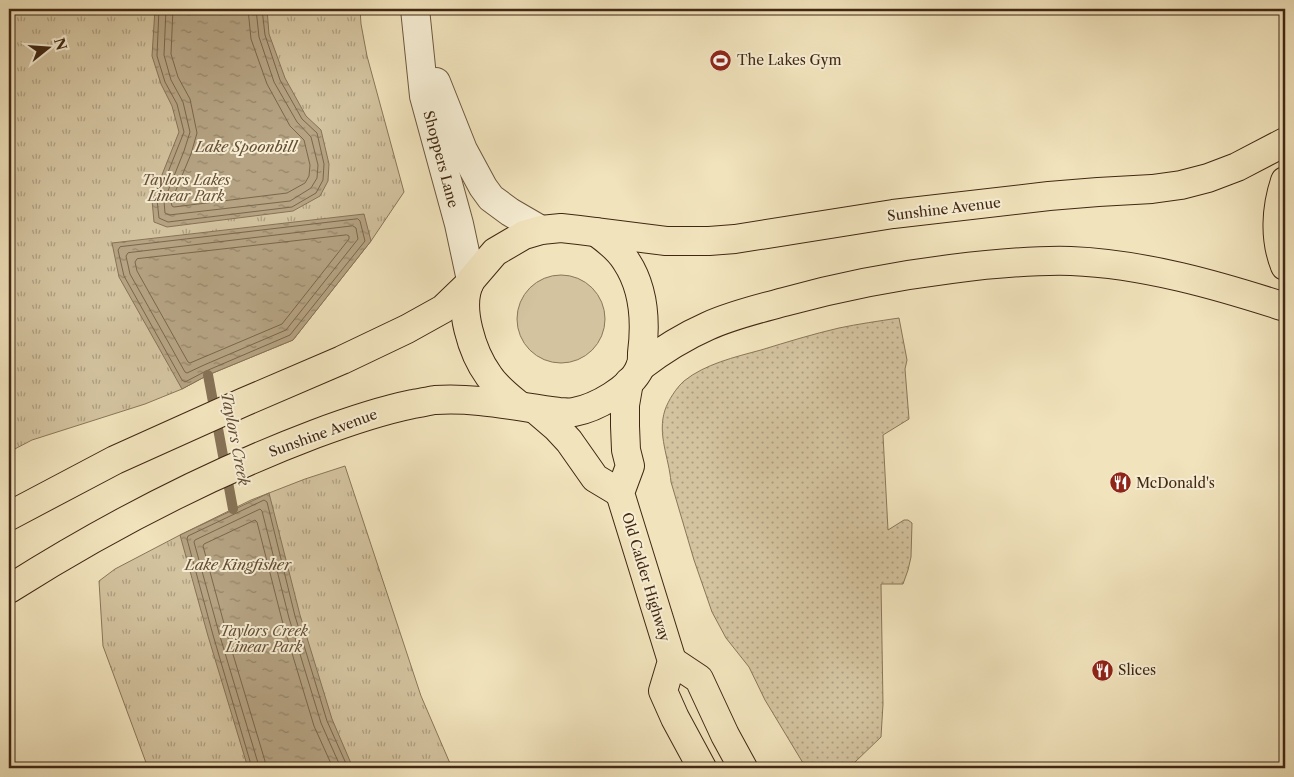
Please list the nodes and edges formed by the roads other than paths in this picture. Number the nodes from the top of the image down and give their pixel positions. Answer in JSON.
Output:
{"nodes":[{"id":1,"x":415,"y":9,"type":"edge"},
{"id":2,"x":418,"y":36,"type":"junction"},
{"id":3,"x":1285,"y":142,"type":"edge"},
{"id":4,"x":1285,"y":181,"type":"edge"},
{"id":5,"x":541,"y":230,"type":"junction"},
{"id":6,"x":596,"y":232,"type":"junction"},
{"id":7,"x":1285,"y":266,"type":"edge"},
{"id":8,"x":470,"y":282,"type":"junction"},
{"id":9,"x":1285,"y":307,"type":"edge"},
{"id":10,"x":635,"y":375,"type":"junction"},
{"id":11,"x":527,"y":408,"type":"junction"},
{"id":12,"x":620,"y":493,"type":"junction"},
{"id":13,"x":9,"y":516,"type":"edge"},
{"id":14,"x":9,"y":588,"type":"edge"},
{"id":15,"x":672,"y":661,"type":"junction"},
{"id":16,"x":702,"y":768,"type":"edge"},
{"id":17,"x":743,"y":768,"type":"edge"}],
"edges":[{"from":1,"to":2,"type":"street","name":"Shoppers Lane"},
{"from":2,"to":5,"type":"street","name":"Shoppers Lane"},
{"from":2,"to":8,"type":"street","name":"Shoppers Lane"},
{"from":3,"to":6,"type":"main road","name":"Sunshine Avenue"},
{"from":4,"to":7,"type":"main road"},
{"from":5,"to":6,"type":"main road","name":"Sunshine Avenue"},
{"from":5,"to":8,"type":"main road","name":"Sunshine Avenue"},
{"from":6,"to":10,"type":"main road"},
{"from":8,"to":11,"type":"main road"},
{"from":8,"to":13,"type":"main road"},
{"from":9,"to":10,"type":"main road"},
{"from":10,"to":11,"type":"main road","name":"Sunshine Avenue"},
{"from":10,"to":12,"type":"main road"},
{"from":11,"to":12,"type":"main road"},
{"from":11,"to":14,"type":"main road","name":"Sunshine Avenue"},
{"from":12,"to":15,"type":"main road","name":"Old Calder Highway"},
{"from":15,"to":16,"type":"main road","name":"Old Calder Highway"},
{"from":15,"to":17,"type":"main road","name":"Old Calder Highway"}]}
